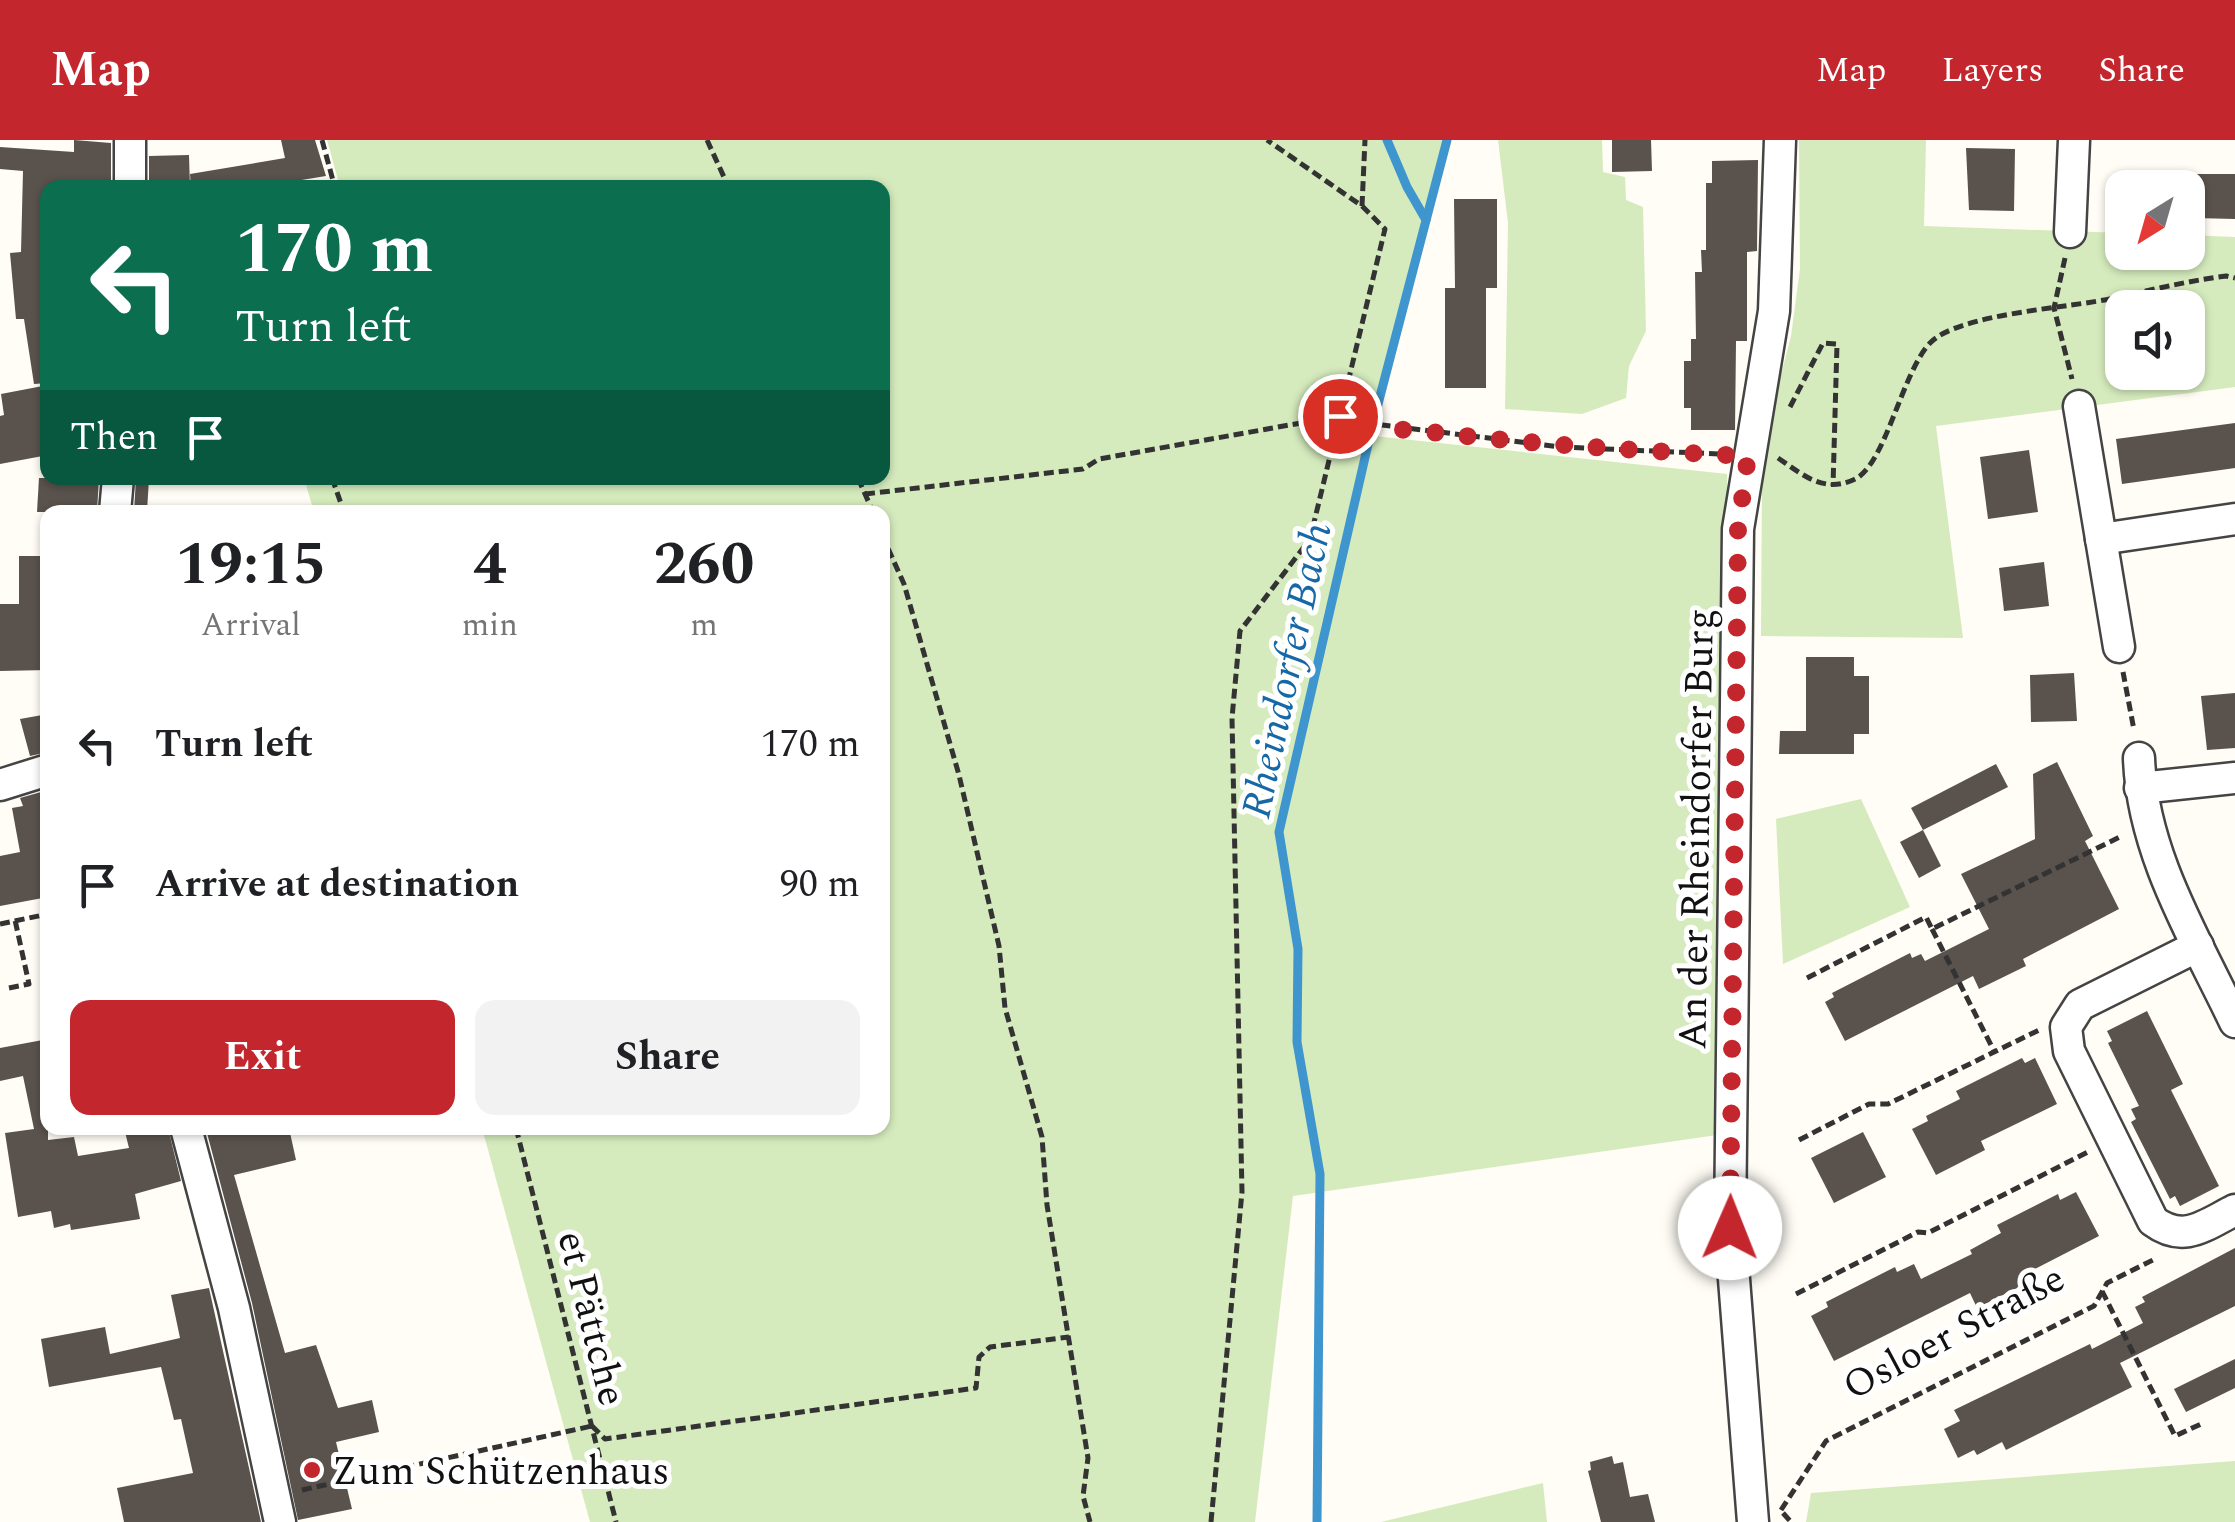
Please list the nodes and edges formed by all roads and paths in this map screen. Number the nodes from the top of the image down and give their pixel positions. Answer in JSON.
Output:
{"nodes":[{"id":1,"x":130,"y":140,"type":"edge"},
{"id":2,"x":322,"y":140,"type":"edge"},
{"id":3,"x":707,"y":140,"type":"edge"},
{"id":4,"x":1267,"y":140,"type":"edge"},
{"id":5,"x":1365,"y":140,"type":"edge"},
{"id":6,"x":1780,"y":140,"type":"edge"},
{"id":7,"x":2074,"y":140,"type":"edge"},
{"id":8,"x":130,"y":180,"type":"edge"},
{"id":9,"x":333,"y":180,"type":"edge"},
{"id":10,"x":724,"y":180,"type":"edge"},
{"id":11,"x":1362,"y":206,"type":"junction"},
{"id":12,"x":2070,"y":232,"type":"joint"},
{"id":13,"x":2235,"y":278,"type":"edge"},
{"id":14,"x":2054,"y":308,"type":"junction"},
{"id":15,"x":2079,"y":406,"type":"joint"},
{"id":16,"x":1340,"y":416,"type":"junction"},
{"id":17,"x":1783,"y":420,"type":"dead end"},
{"id":18,"x":1748,"y":456,"type":"junction"},
{"id":19,"x":861,"y":485,"type":"edge"},
{"id":20,"x":1832,"y":486,"type":"junction"},
{"id":21,"x":865,"y":494,"type":"junction"},
{"id":22,"x":869,"y":505,"type":"edge"},
{"id":23,"x":2235,"y":520,"type":"edge"},
{"id":24,"x":2100,"y":539,"type":"junction"},
{"id":25,"x":890,"y":553,"type":"edge"},
{"id":26,"x":2119,"y":647,"type":"joint"},
{"id":27,"x":40,"y":772,"type":"edge"},
{"id":28,"x":2139,"y":773,"type":"junction"},
{"id":29,"x":2235,"y":778,"type":"edge"},
{"id":30,"x":0,"y":785,"type":"edge"},
{"id":31,"x":2147,"y":824,"type":"junction"},
{"id":32,"x":40,"y":915,"type":"edge"},
{"id":33,"x":15,"y":920,"type":"junction"},
{"id":34,"x":0,"y":924,"type":"edge"},
{"id":35,"x":1932,"y":929,"type":"junction"},
{"id":36,"x":2198,"y":946,"type":"junction"},
{"id":37,"x":1807,"y":978,"type":"dead end"},
{"id":38,"x":9,"y":988,"type":"dead end"},
{"id":39,"x":2235,"y":1022,"type":"edge"},
{"id":40,"x":2066,"y":1027,"type":"junction"},
{"id":41,"x":1994,"y":1051,"type":"junction"},
{"id":42,"x":188,"y":1135,"type":"edge"},
{"id":43,"x":518,"y":1135,"type":"edge"},
{"id":44,"x":1799,"y":1140,"type":"dead end"},
{"id":45,"x":2113,"y":1140,"type":"junction"},
{"id":46,"x":2235,"y":1210,"type":"edge"},
{"id":47,"x":2190,"y":1232,"type":"junction"},
{"id":48,"x":2102,"y":1291,"type":"junction"},
{"id":49,"x":1796,"y":1294,"type":"dead end"},
{"id":50,"x":1070,"y":1337,"type":"junction"},
{"id":51,"x":2201,"y":1424,"type":"dead end"},
{"id":52,"x":592,"y":1426,"type":"junction"},
{"id":53,"x":278,"y":1509,"type":"edge"},
{"id":54,"x":1767,"y":1517,"type":"edge"},
{"id":55,"x":616,"y":1522,"type":"edge"},
{"id":56,"x":1090,"y":1522,"type":"edge"},
{"id":57,"x":1211,"y":1522,"type":"edge"},
{"id":58,"x":1772,"y":1522,"type":"edge"},
{"id":59,"x":1791,"y":1522,"type":"edge"}],
"edges":[{"from":1,"to":8,"type":"street"},
{"from":2,"to":9,"type":"path"},
{"from":3,"to":10,"type":"path"},
{"from":4,"to":11,"type":"path"},
{"from":5,"to":11,"type":"path"},
{"from":6,"to":18,"type":"street","name":"An der Rheindorfer Burg"},
{"from":7,"to":12,"type":"street"},
{"from":11,"to":16,"type":"path"},
{"from":12,"to":14,"type":"path"},
{"from":13,"to":14,"type":"path"},
{"from":14,"to":15,"type":"path"},
{"from":14,"to":20,"type":"path"},
{"from":15,"to":24,"type":"street"},
{"from":16,"to":18,"type":"path"},
{"from":16,"to":21,"type":"path"},
{"from":16,"to":57,"type":"path"},
{"from":17,"to":20,"type":"path"},
{"from":18,"to":20,"type":"path"},
{"from":18,"to":54,"type":"street","name":"An der Rheindorfer Burg"},
{"from":19,"to":21,"type":"path"},
{"from":21,"to":22,"type":"path"},
{"from":23,"to":24,"type":"street"},
{"from":24,"to":26,"type":"street"},
{"from":25,"to":50,"type":"path"},
{"from":26,"to":28,"type":"path"},
{"from":27,"to":30,"type":"street"},
{"from":28,"to":29,"type":"street"},
{"from":28,"to":31,"type":"street"},
{"from":31,"to":35,"type":"path"},
{"from":31,"to":36,"type":"street"},
{"from":32,"to":33,"type":"path"},
{"from":33,"to":34,"type":"path"},
{"from":33,"to":38,"type":"path"},
{"from":35,"to":37,"type":"path"},
{"from":35,"to":41,"type":"path"},
{"from":36,"to":39,"type":"street"},
{"from":36,"to":40,"type":"street"},
{"from":40,"to":41,"type":"path"},
{"from":40,"to":45,"type":"street"},
{"from":41,"to":44,"type":"path"},
{"from":42,"to":53,"type":"street"},
{"from":43,"to":52,"type":"path","name":"et Pättche"},
{"from":45,"to":47,"type":"street"},
{"from":45,"to":49,"type":"path"},
{"from":46,"to":47,"type":"street"},
{"from":47,"to":48,"type":"path","name":"Osloer Straße"},
{"from":48,"to":51,"type":"path"},
{"from":48,"to":54,"type":"path","name":"Osloer Straße"},
{"from":50,"to":52,"type":"path"},
{"from":50,"to":56,"type":"path"},
{"from":52,"to":53,"type":"path"},
{"from":52,"to":55,"type":"path","name":"et Pättche"},
{"from":54,"to":58,"type":"path","name":"Osloer Straße"},
{"from":54,"to":59,"type":"path"}]}
